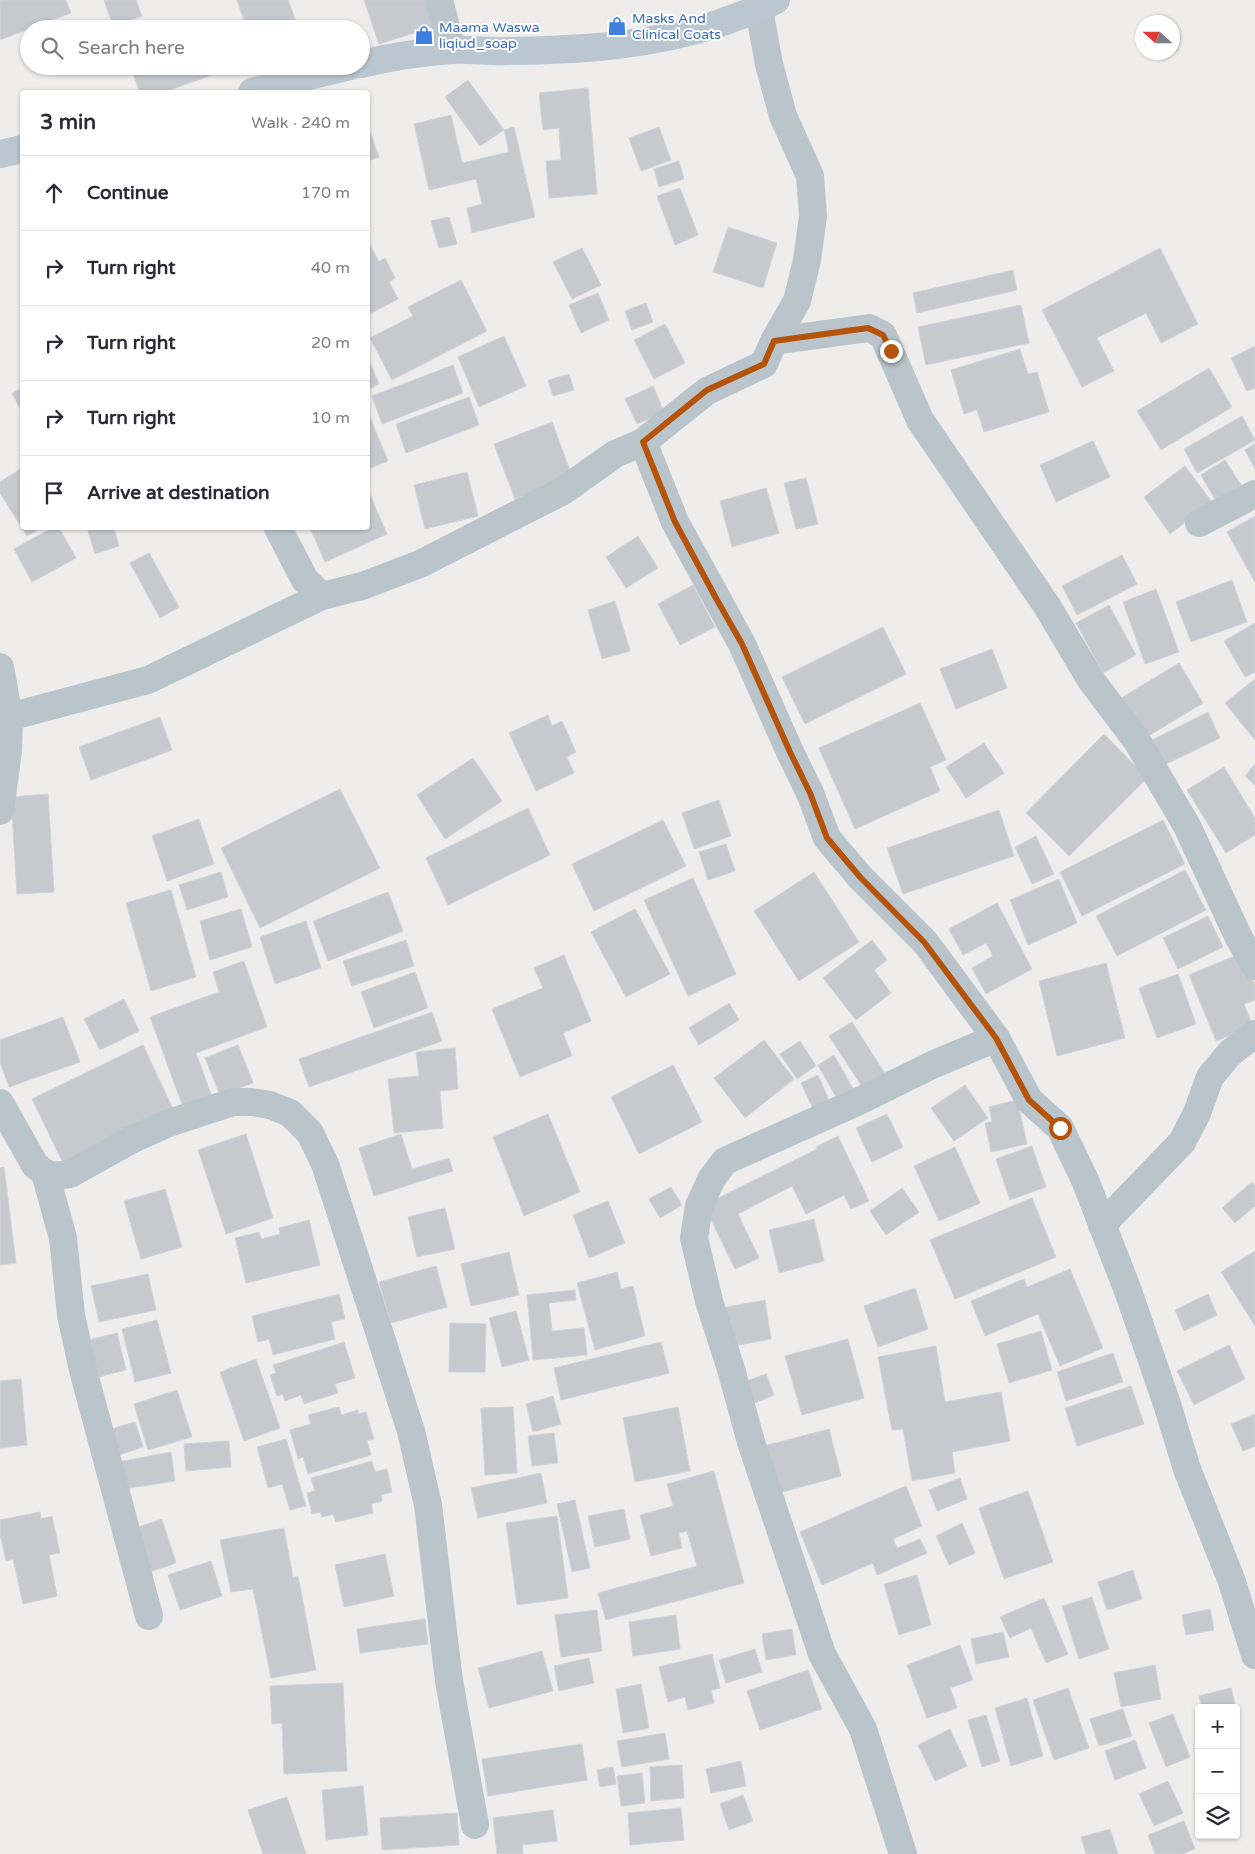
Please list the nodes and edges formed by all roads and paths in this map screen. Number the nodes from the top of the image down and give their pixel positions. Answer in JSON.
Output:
{"nodes":[{"id":1,"x":439,"y":0,"type":"edge"},
{"id":2,"x":767,"y":5,"type":"edge"},
{"id":3,"x":452,"y":50,"type":"junction"},
{"id":4,"x":370,"y":62,"type":"edge"},
{"id":5,"x":313,"y":75,"type":"edge"},
{"id":6,"x":259,"y":90,"type":"edge"},
{"id":7,"x":20,"y":149,"type":"edge"},
{"id":8,"x":0,"y":154,"type":"edge"},
{"id":9,"x":774,"y":341,"type":"junction"},
{"id":10,"x":643,"y":442,"type":"junction"},
{"id":11,"x":1255,"y":494,"type":"edge"},
{"id":12,"x":1199,"y":523,"type":"dead end"},
{"id":13,"x":279,"y":530,"type":"edge"},
{"id":14,"x":322,"y":596,"type":"junction"},
{"id":15,"x":0,"y":667,"type":"edge"},
{"id":16,"x":9,"y":717,"type":"junction"},
{"id":17,"x":0,"y":810,"type":"edge"},
{"id":18,"x":1255,"y":966,"type":"edge"},
{"id":19,"x":1255,"y":1034,"type":"edge"},
{"id":20,"x":996,"y":1038,"type":"junction"},
{"id":21,"x":0,"y":1103,"type":"edge"},
{"id":22,"x":45,"y":1173,"type":"junction"},
{"id":23,"x":1102,"y":1225,"type":"junction"},
{"id":24,"x":149,"y":1616,"type":"dead end"},
{"id":25,"x":1255,"y":1655,"type":"edge"},
{"id":26,"x":475,"y":1825,"type":"dead end"},
{"id":27,"x":903,"y":1854,"type":"edge"}],
"edges":[{"from":1,"to":3,"type":"street"},
{"from":2,"to":3,"type":"street"},
{"from":2,"to":9,"type":"street"},
{"from":3,"to":4,"type":"street"},
{"from":5,"to":6,"type":"street"},
{"from":7,"to":8,"type":"street"},
{"from":9,"to":10,"type":"street"},
{"from":9,"to":18,"type":"street"},
{"from":10,"to":14,"type":"street"},
{"from":10,"to":20,"type":"street"},
{"from":11,"to":12,"type":"street"},
{"from":13,"to":14,"type":"street"},
{"from":14,"to":16,"type":"street"},
{"from":15,"to":16,"type":"street"},
{"from":16,"to":17,"type":"street"},
{"from":19,"to":23,"type":"street"},
{"from":20,"to":23,"type":"street"},
{"from":20,"to":27,"type":"street"},
{"from":21,"to":22,"type":"street"},
{"from":22,"to":24,"type":"street"},
{"from":22,"to":26,"type":"street"},
{"from":23,"to":25,"type":"street"}]}
